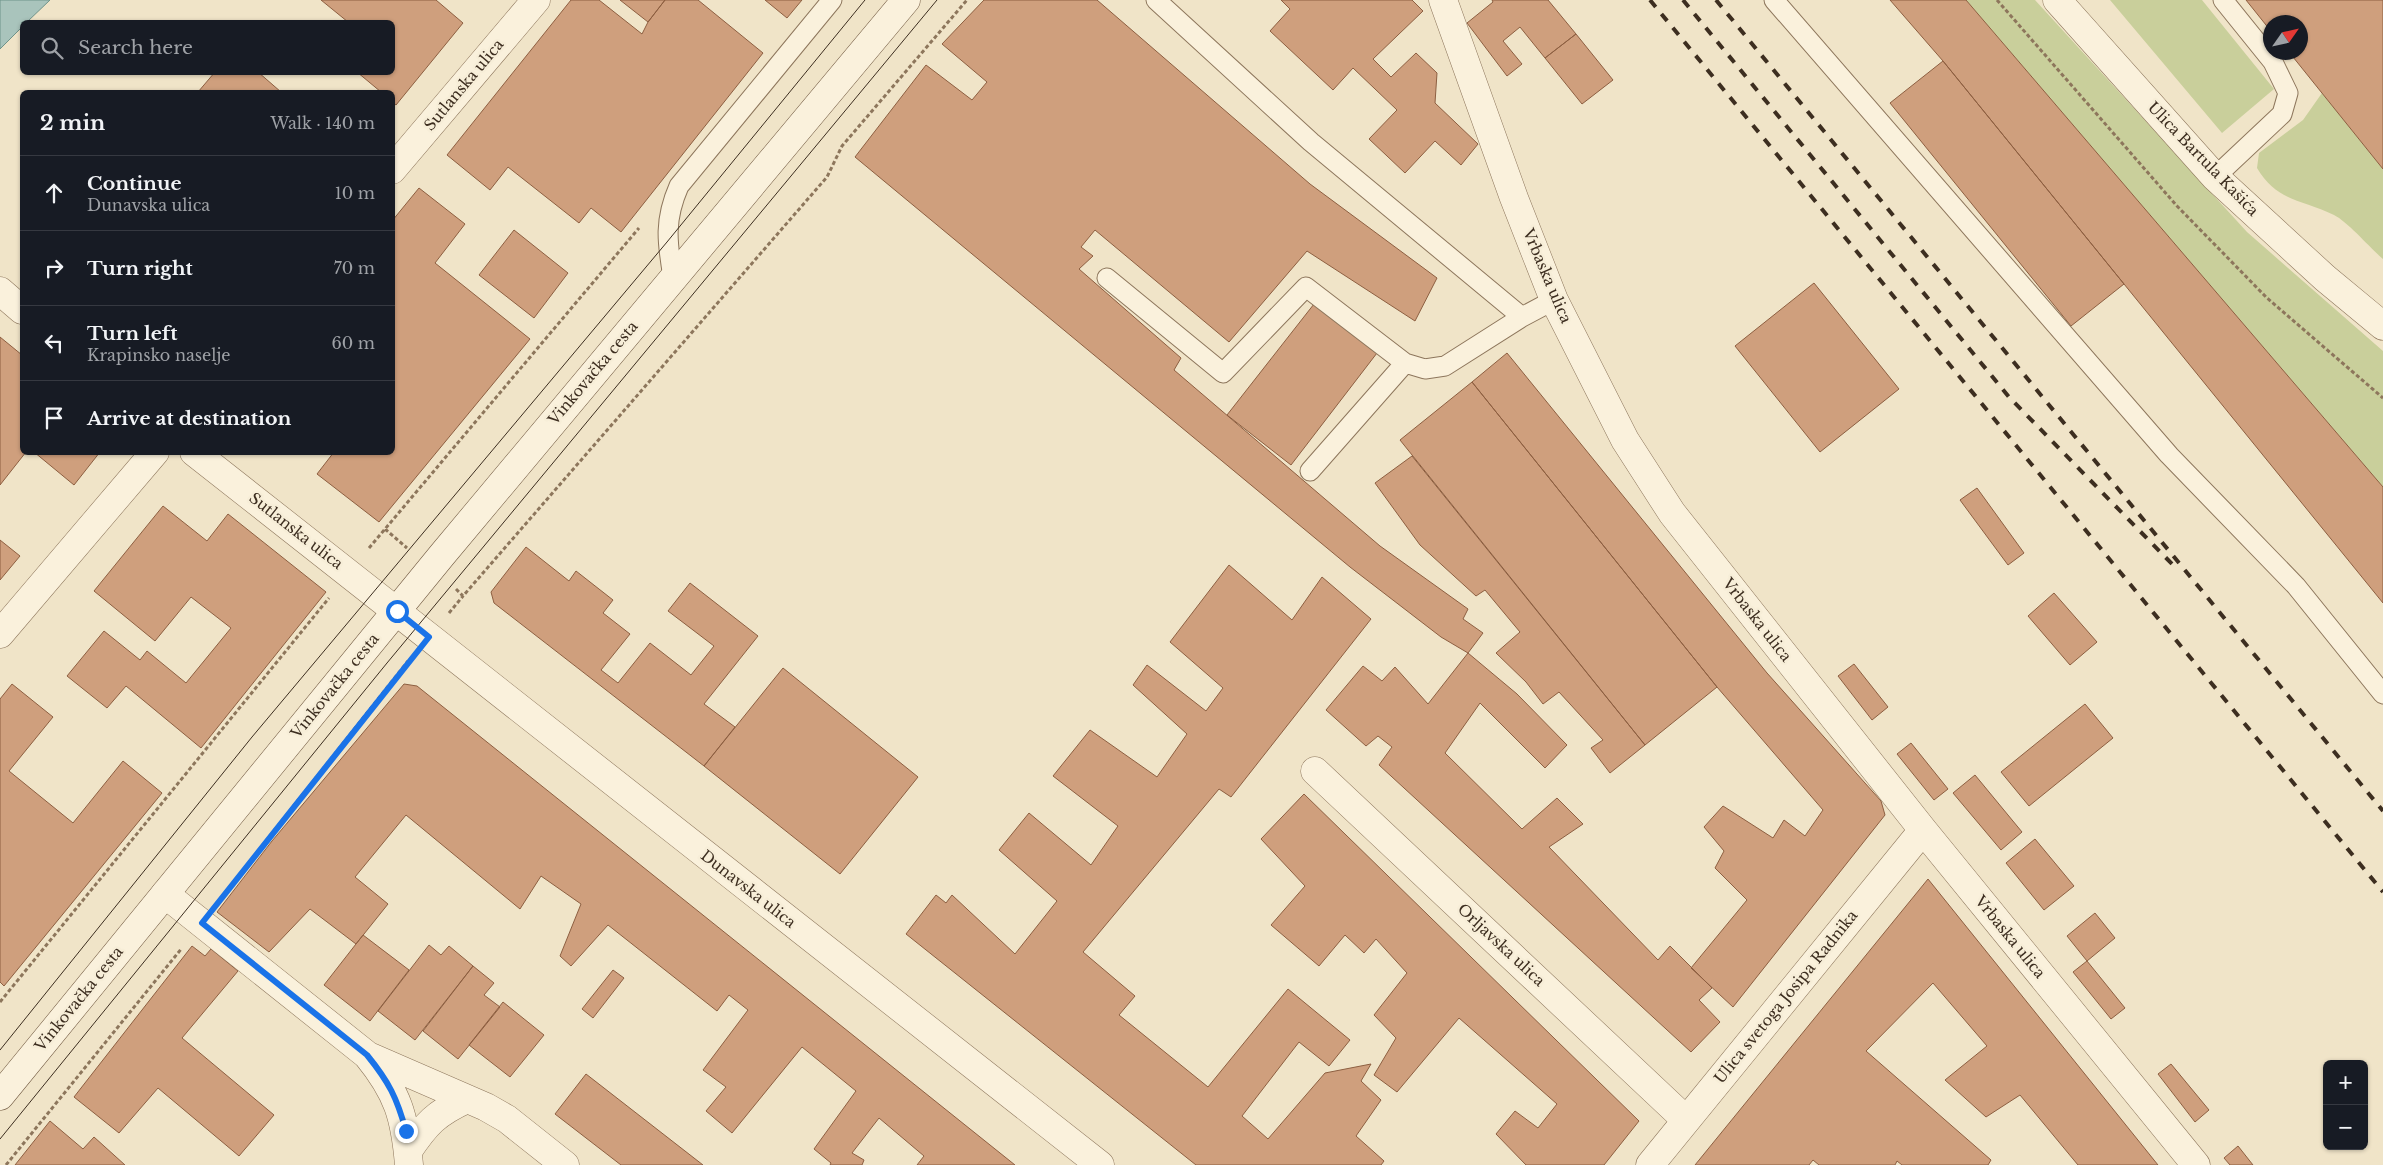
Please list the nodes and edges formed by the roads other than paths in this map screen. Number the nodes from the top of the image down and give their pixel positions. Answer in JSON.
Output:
{"nodes":[{"id":1,"x":536,"y":0,"type":"edge"},
{"id":2,"x":832,"y":0,"type":"edge"},
{"id":3,"x":906,"y":0,"type":"edge"},
{"id":4,"x":1156,"y":0,"type":"edge"},
{"id":5,"x":1443,"y":0,"type":"edge"},
{"id":6,"x":1774,"y":0,"type":"edge"},
{"id":7,"x":2057,"y":0,"type":"edge"},
{"id":8,"x":2223,"y":0,"type":"edge"},
{"id":9,"x":395,"y":166,"type":"edge"},
{"id":10,"x":2216,"y":177,"type":"junction"},
{"id":11,"x":673,"y":277,"type":"junction"},
{"id":12,"x":1107,"y":278,"type":"dead end"},
{"id":13,"x":0,"y":291,"type":"edge"},
{"id":14,"x":1554,"y":300,"type":"junction"},
{"id":15,"x":20,"y":308,"type":"edge"},
{"id":16,"x":1522,"y":317,"type":"junction"},
{"id":17,"x":2383,"y":326,"type":"edge"},
{"id":18,"x":1405,"y":363,"type":"junction"},
{"id":19,"x":152,"y":455,"type":"edge"},
{"id":20,"x":198,"y":455,"type":"edge"},
{"id":21,"x":1310,"y":471,"type":"dead end"},
{"id":22,"x":397,"y":611,"type":"junction"},
{"id":23,"x":0,"y":634,"type":"edge"},
{"id":24,"x":2383,"y":694,"type":"edge"},
{"id":25,"x":1315,"y":770,"type":"dead end"},
{"id":26,"x":1922,"y":830,"type":"junction"},
{"id":27,"x":165,"y":894,"type":"junction"},
{"id":28,"x":367,"y":1055,"type":"junction"},
{"id":29,"x":0,"y":1096,"type":"edge"},
{"id":30,"x":467,"y":1099,"type":"junction"},
{"id":31,"x":1686,"y":1120,"type":"junction"},
{"id":32,"x":408,"y":1158,"type":"edge"},
{"id":33,"x":565,"y":1165,"type":"edge"},
{"id":34,"x":1100,"y":1165,"type":"edge"},
{"id":35,"x":1650,"y":1165,"type":"edge"},
{"id":36,"x":2196,"y":1165,"type":"edge"}],
"edges":[{"from":1,"to":9,"type":"street","name":"Sutlanska ulica"},
{"from":2,"to":11,"type":"lane"},
{"from":3,"to":11,"type":"street","name":"Vinkovačka cesta"},
{"from":4,"to":16,"type":"lane"},
{"from":5,"to":14,"type":"street","name":"Vrbaska ulica"},
{"from":6,"to":24,"type":"lane"},
{"from":7,"to":10,"type":"street","name":"Ulica Bartula Kašića"},
{"from":8,"to":10,"type":"lane"},
{"from":10,"to":17,"type":"street","name":"Ulica Bartula Kašića"},
{"from":11,"to":22,"type":"street","name":"Vinkovačka cesta"},
{"from":12,"to":18,"type":"lane"},
{"from":13,"to":15,"type":"street"},
{"from":14,"to":16,"type":"lane"},
{"from":14,"to":26,"type":"street","name":"Vrbaska ulica"},
{"from":16,"to":18,"type":"lane"},
{"from":18,"to":21,"type":"lane"},
{"from":19,"to":23,"type":"street"},
{"from":20,"to":22,"type":"street","name":"Sutlanska ulica"},
{"from":22,"to":27,"type":"street","name":"Vinkovačka cesta"},
{"from":22,"to":34,"type":"street","name":"Dunavska ulica"},
{"from":25,"to":31,"type":"street","name":"Orljavska ulica"},
{"from":26,"to":31,"type":"street","name":"Ulica svetoga Josipa Radnika"},
{"from":26,"to":36,"type":"street","name":"Vrbaska ulica"},
{"from":27,"to":28,"type":"street"},
{"from":27,"to":29,"type":"street","name":"Vinkovačka cesta"},
{"from":28,"to":30,"type":"street"},
{"from":28,"to":32,"type":"street"},
{"from":30,"to":32,"type":"street"},
{"from":30,"to":33,"type":"street"},
{"from":31,"to":35,"type":"street","name":"Ulica svetoga Josipa Radnika"}]}
